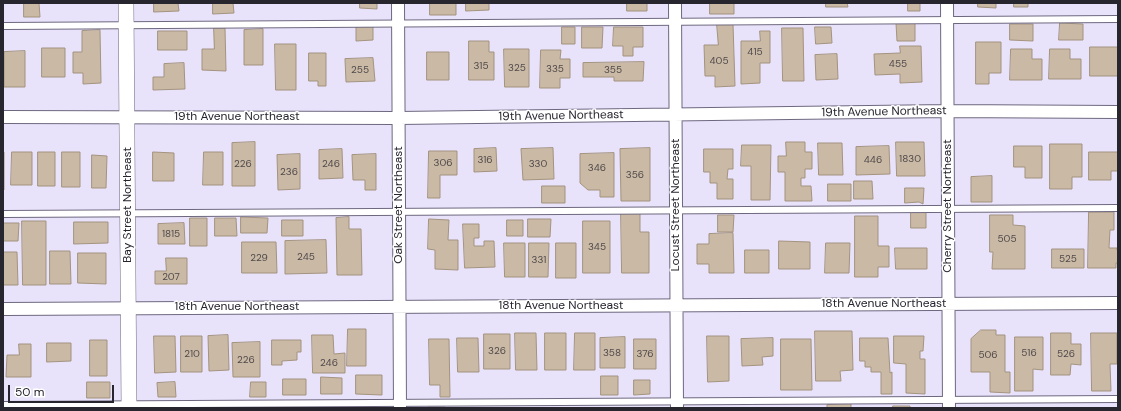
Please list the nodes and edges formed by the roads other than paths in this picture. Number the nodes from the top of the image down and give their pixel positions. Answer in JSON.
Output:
{"nodes":[{"id":1,"x":126,"y":3,"type":"edge"},
{"id":2,"x":398,"y":3,"type":"edge"},
{"id":3,"x":675,"y":3,"type":"edge"},
{"id":4,"x":947,"y":3,"type":"edge"},
{"id":5,"x":1118,"y":19,"type":"edge"},
{"id":6,"x":947,"y":20,"type":"junction"},
{"id":7,"x":675,"y":22,"type":"junction"},
{"id":8,"x":398,"y":23,"type":"junction"},
{"id":9,"x":126,"y":25,"type":"junction"},
{"id":10,"x":3,"y":26,"type":"edge"},
{"id":11,"x":947,"y":111,"type":"junction"},
{"id":12,"x":1118,"y":112,"type":"edge"},
{"id":13,"x":675,"y":114,"type":"junction"},
{"id":14,"x":3,"y":117,"type":"edge"},
{"id":15,"x":127,"y":117,"type":"junction"},
{"id":16,"x":399,"y":118,"type":"junction"},
{"id":17,"x":1118,"y":208,"type":"edge"},
{"id":18,"x":948,"y":209,"type":"junction"},
{"id":19,"x":676,"y":210,"type":"junction"},
{"id":20,"x":399,"y":212,"type":"junction"},
{"id":21,"x":128,"y":213,"type":"junction"},
{"id":22,"x":3,"y":214,"type":"edge"},
{"id":23,"x":1118,"y":303,"type":"edge"},
{"id":24,"x":948,"y":304,"type":"junction"},
{"id":25,"x":676,"y":305,"type":"junction"},
{"id":26,"x":400,"y":307,"type":"junction"},
{"id":27,"x":128,"y":308,"type":"junction"},
{"id":28,"x":3,"y":309,"type":"edge"},
{"id":29,"x":1118,"y":399,"type":"edge"},
{"id":30,"x":949,"y":404,"type":"edge"},
{"id":31,"x":3,"y":405,"type":"edge"},
{"id":32,"x":400,"y":405,"type":"edge"},
{"id":33,"x":677,"y":405,"type":"edge"},
{"id":34,"x":129,"y":406,"type":"edge"}],
"edges":[{"from":1,"to":9,"type":"street","name":"Bay Street Northeast"},
{"from":2,"to":8,"type":"street","name":"Oak Street Northeast"},
{"from":3,"to":7,"type":"street","name":"Locust Street Northeast"},
{"from":4,"to":6,"type":"street","name":"Cherry Street Northeast"},
{"from":5,"to":6,"type":"lane"},
{"from":6,"to":7,"type":"lane"},
{"from":6,"to":11,"type":"street","name":"Cherry Street Northeast"},
{"from":7,"to":8,"type":"lane"},
{"from":7,"to":13,"type":"street","name":"Locust Street Northeast"},
{"from":8,"to":9,"type":"lane"},
{"from":8,"to":16,"type":"street","name":"Oak Street Northeast"},
{"from":9,"to":10,"type":"lane"},
{"from":9,"to":15,"type":"street","name":"Bay Street Northeast"},
{"from":11,"to":12,"type":"street","name":"19th Avenue Northeast"},
{"from":11,"to":13,"type":"street","name":"19th Avenue Northeast"},
{"from":11,"to":18,"type":"street","name":"Cherry Street Northeast"},
{"from":13,"to":16,"type":"street","name":"19th Avenue Northeast"},
{"from":13,"to":19,"type":"street","name":"Locust Street Northeast"},
{"from":14,"to":15,"type":"street","name":"19th Avenue Northeast"},
{"from":15,"to":16,"type":"street","name":"19th Avenue Northeast"},
{"from":15,"to":21,"type":"street","name":"Bay Street Northeast"},
{"from":16,"to":20,"type":"street","name":"Oak Street Northeast"},
{"from":17,"to":18,"type":"lane"},
{"from":18,"to":19,"type":"lane"},
{"from":18,"to":24,"type":"street","name":"Cherry Street Northeast"},
{"from":19,"to":20,"type":"lane"},
{"from":19,"to":25,"type":"street","name":"Locust Street Northeast"},
{"from":20,"to":21,"type":"lane"},
{"from":20,"to":26,"type":"street","name":"Oak Street Northeast"},
{"from":21,"to":22,"type":"lane"},
{"from":21,"to":27,"type":"street","name":"Bay Street Northeast"},
{"from":23,"to":24,"type":"street","name":"18th Avenue Northeast"},
{"from":24,"to":25,"type":"street","name":"18th Avenue Northeast"},
{"from":24,"to":30,"type":"street","name":"Cherry Street Northeast"},
{"from":25,"to":26,"type":"street","name":"18th Avenue Northeast"},
{"from":25,"to":33,"type":"street","name":"Locust Street Northeast"},
{"from":26,"to":27,"type":"street","name":"18th Avenue Northeast"},
{"from":26,"to":32,"type":"street","name":"Oak Street Northeast"},
{"from":27,"to":28,"type":"street","name":"18th Avenue Northeast"},
{"from":27,"to":34,"type":"street","name":"Bay Street Northeast"},
{"from":29,"to":30,"type":"lane"},
{"from":30,"to":33,"type":"lane"},
{"from":31,"to":34,"type":"lane"},
{"from":32,"to":33,"type":"lane"},
{"from":32,"to":34,"type":"lane"}]}
